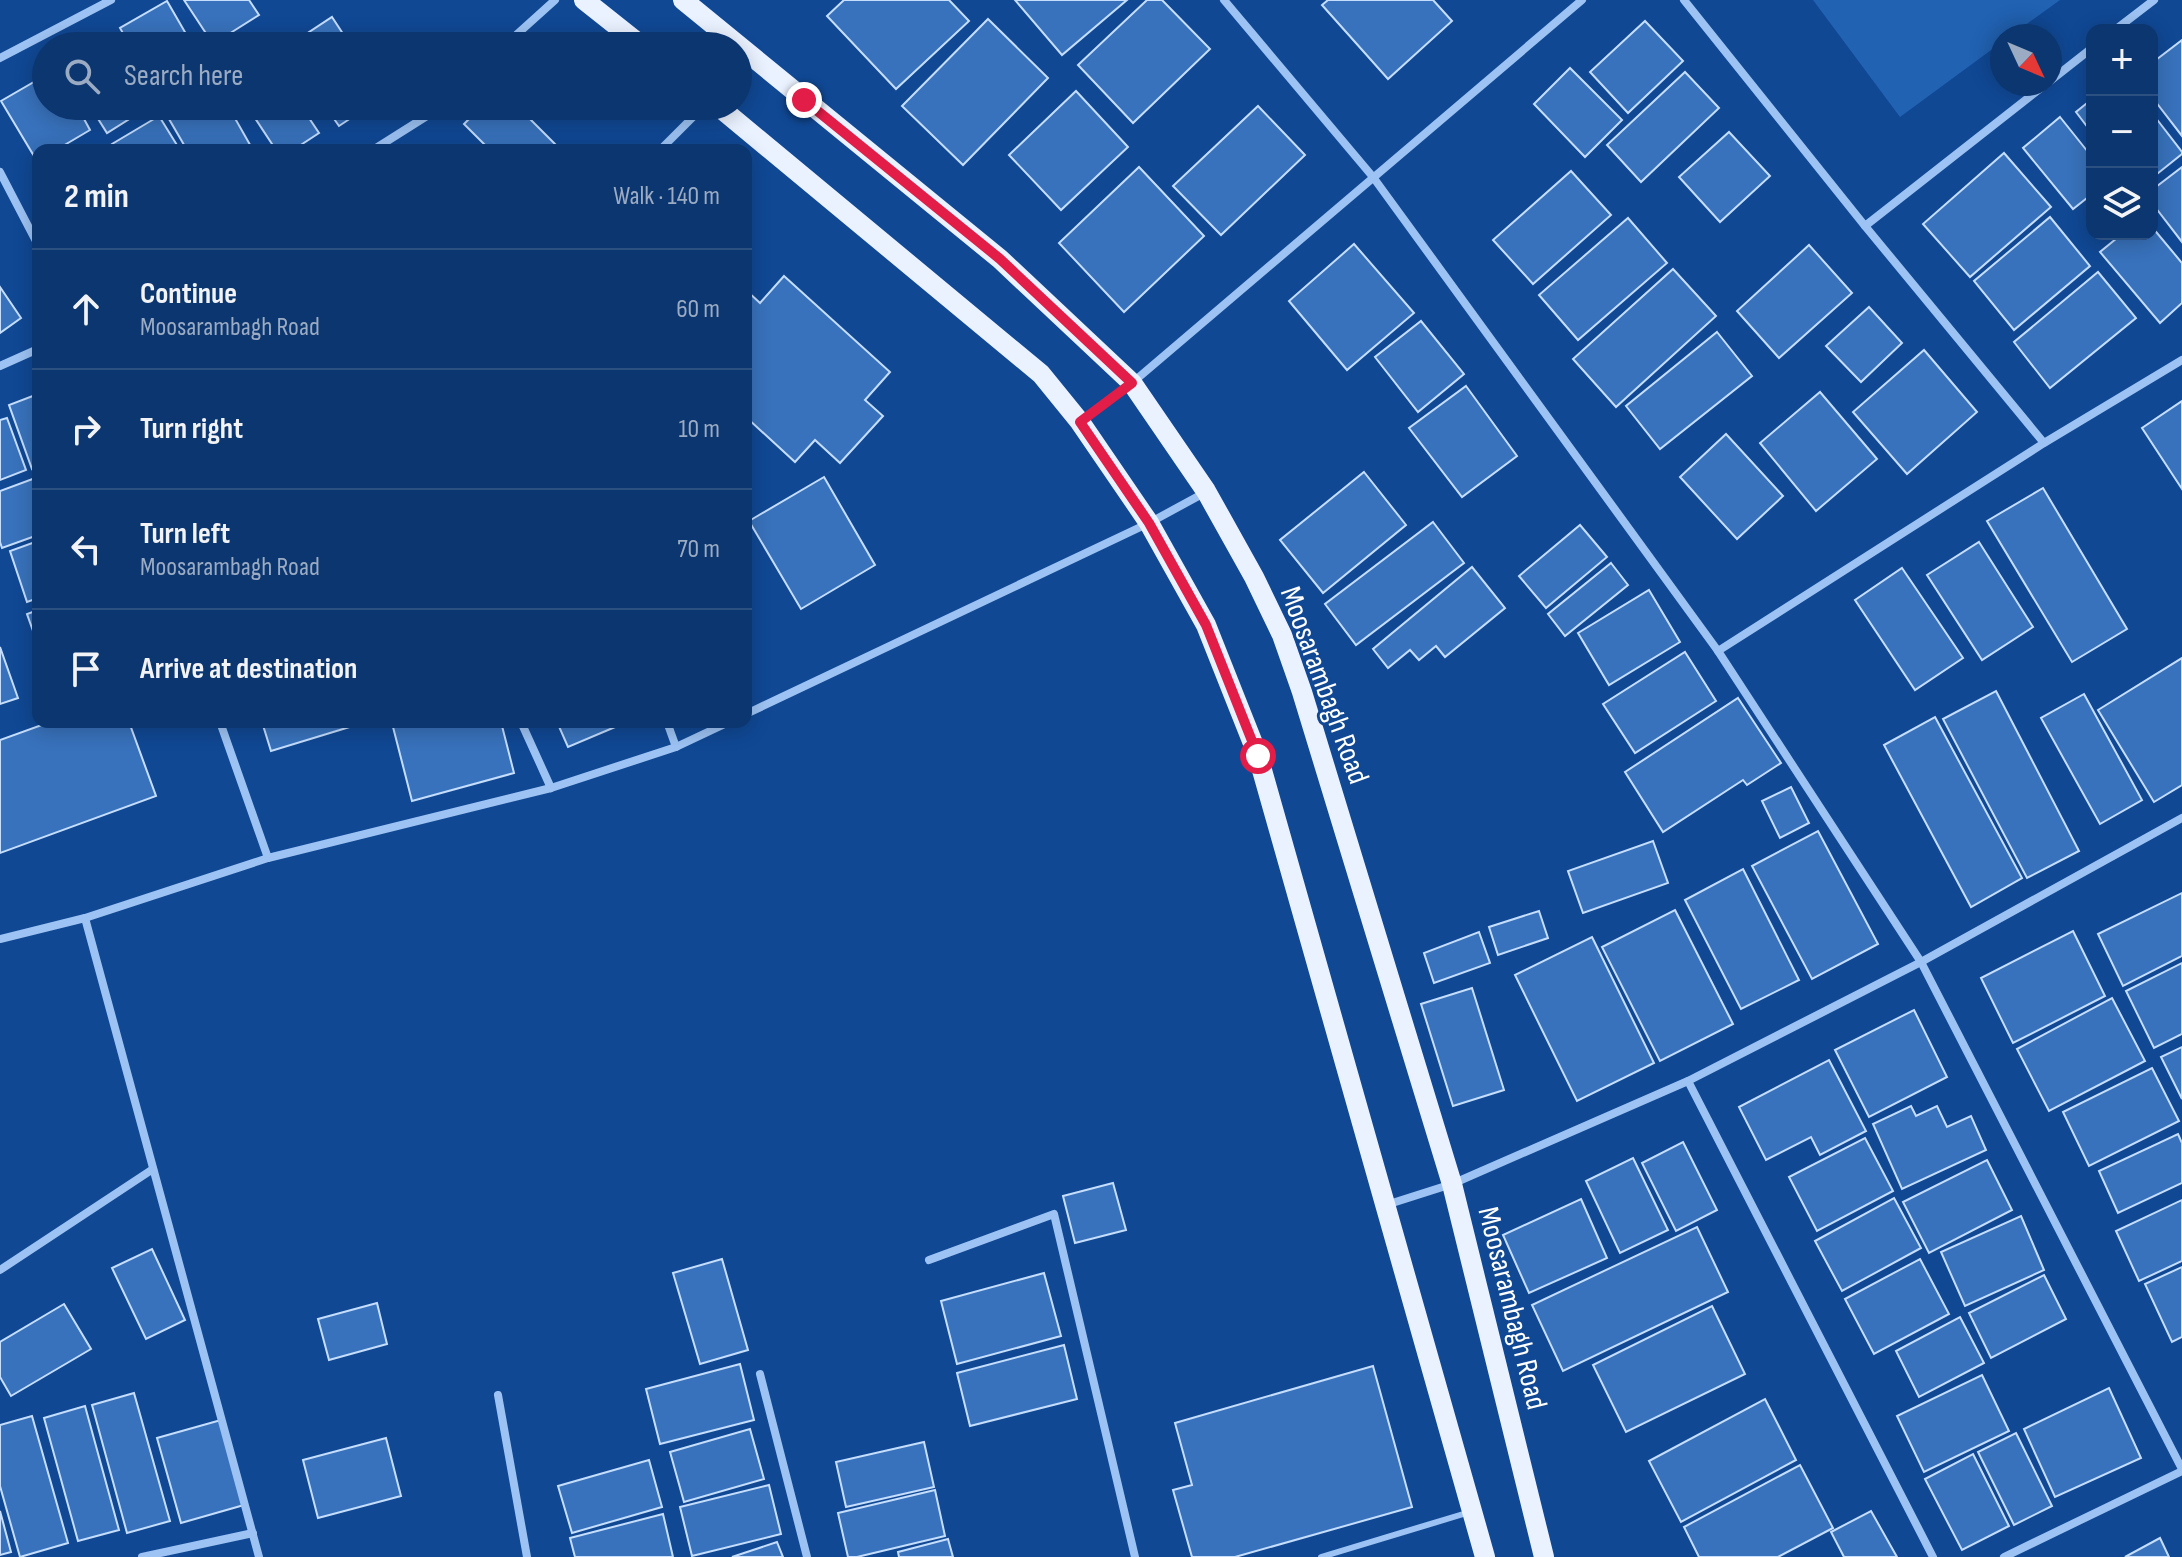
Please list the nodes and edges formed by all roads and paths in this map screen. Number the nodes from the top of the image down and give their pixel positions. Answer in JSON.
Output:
{"nodes":[{"id":1,"x":111,"y":0,"type":"edge"},
{"id":2,"x":555,"y":0,"type":"edge"},
{"id":3,"x":584,"y":0,"type":"edge"},
{"id":4,"x":683,"y":0,"type":"edge"},
{"id":5,"x":1224,"y":0,"type":"edge"},
{"id":6,"x":1582,"y":0,"type":"edge"},
{"id":7,"x":1684,"y":0,"type":"edge"},
{"id":8,"x":2151,"y":1,"type":"edge"},
{"id":9,"x":2122,"y":24,"type":"edge"},
{"id":10,"x":50,"y":32,"type":"edge"},
{"id":11,"x":520,"y":32,"type":"edge"},
{"id":12,"x":624,"y":32,"type":"edge"},
{"id":13,"x":722,"y":32,"type":"edge"},
{"id":14,"x":32,"y":41,"type":"edge"},
{"id":15,"x":2086,"y":53,"type":"edge"},
{"id":16,"x":752,"y":56,"type":"edge"},
{"id":17,"x":0,"y":58,"type":"edge"},
{"id":18,"x":2062,"y":71,"type":"edge"},
{"id":19,"x":2030,"y":96,"type":"edge"},
{"id":20,"x":420,"y":120,"type":"edge"},
{"id":21,"x":690,"y":120,"type":"edge"},
{"id":22,"x":735,"y":120,"type":"edge"},
{"id":23,"x":382,"y":144,"type":"edge"},
{"id":24,"x":666,"y":144,"type":"edge"},
{"id":25,"x":0,"y":172,"type":"edge"},
{"id":26,"x":1373,"y":177,"type":"junction"},
{"id":27,"x":1865,"y":226,"type":"junction"},
{"id":28,"x":32,"y":233,"type":"edge"},
{"id":29,"x":32,"y":352,"type":"edge"},
{"id":30,"x":2182,"y":360,"type":"edge"},
{"id":31,"x":0,"y":366,"type":"edge"},
{"id":32,"x":1132,"y":383,"type":"junction"},
{"id":33,"x":1080,"y":422,"type":"junction"},
{"id":34,"x":2044,"y":443,"type":"junction"},
{"id":35,"x":1206,"y":491,"type":"junction"},
{"id":36,"x":1149,"y":523,"type":"junction"},
{"id":37,"x":1718,"y":651,"type":"junction"},
{"id":38,"x":752,"y":711,"type":"edge"},
{"id":39,"x":222,"y":728,"type":"edge"},
{"id":40,"x":524,"y":728,"type":"edge"},
{"id":41,"x":669,"y":728,"type":"edge"},
{"id":42,"x":716,"y":728,"type":"edge"},
{"id":43,"x":676,"y":747,"type":"junction"},
{"id":44,"x":551,"y":788,"type":"junction"},
{"id":45,"x":2182,"y":818,"type":"edge"},
{"id":46,"x":268,"y":858,"type":"junction"},
{"id":47,"x":85,"y":918,"type":"junction"},
{"id":48,"x":0,"y":939,"type":"edge"},
{"id":49,"x":1921,"y":962,"type":"junction"},
{"id":50,"x":1688,"y":1081,"type":"junction"},
{"id":51,"x":153,"y":1169,"type":"junction"},
{"id":52,"x":1452,"y":1184,"type":"junction"},
{"id":53,"x":1386,"y":1205,"type":"junction"},
{"id":54,"x":929,"y":1260,"type":"dead end"},
{"id":55,"x":0,"y":1270,"type":"edge"},
{"id":56,"x":760,"y":1374,"type":"dead end"},
{"id":57,"x":498,"y":1395,"type":"dead end"},
{"id":58,"x":2182,"y":1470,"type":"edge"},
{"id":59,"x":1473,"y":1511,"type":"junction"},
{"id":60,"x":253,"y":1533,"type":"junction"},
{"id":61,"x":142,"y":1557,"type":"edge"},
{"id":62,"x":259,"y":1557,"type":"edge"},
{"id":63,"x":527,"y":1557,"type":"edge"},
{"id":64,"x":807,"y":1557,"type":"edge"},
{"id":65,"x":1135,"y":1557,"type":"edge"},
{"id":66,"x":1321,"y":1557,"type":"edge"},
{"id":67,"x":1485,"y":1557,"type":"edge"},
{"id":68,"x":1544,"y":1557,"type":"edge"},
{"id":69,"x":1933,"y":1557,"type":"edge"},
{"id":70,"x":2004,"y":1557,"type":"edge"}],
"edges":[{"from":1,"to":10,"type":"street"},
{"from":2,"to":11,"type":"street"},
{"from":3,"to":12,"type":"main road"},
{"from":4,"to":13,"type":"main road","name":"Moosarambagh Road"},
{"from":5,"to":26,"type":"street"},
{"from":6,"to":26,"type":"street"},
{"from":7,"to":27,"type":"street"},
{"from":8,"to":9,"type":"street"},
{"from":14,"to":17,"type":"street"},
{"from":15,"to":18,"type":"street"},
{"from":16,"to":32,"type":"main road","name":"Moosarambagh Road"},
{"from":19,"to":27,"type":"street"},
{"from":20,"to":23,"type":"street"},
{"from":21,"to":24,"type":"street"},
{"from":22,"to":33,"type":"main road"},
{"from":25,"to":28,"type":"street"},
{"from":26,"to":32,"type":"street"},
{"from":26,"to":37,"type":"street"},
{"from":27,"to":34,"type":"street"},
{"from":29,"to":31,"type":"street"},
{"from":30,"to":34,"type":"street"},
{"from":32,"to":33,"type":"street"},
{"from":32,"to":35,"type":"main road","name":"Moosarambagh Road"},
{"from":33,"to":36,"type":"main road"},
{"from":34,"to":37,"type":"street"},
{"from":35,"to":36,"type":"street"},
{"from":35,"to":52,"type":"main road","name":"Moosarambagh Road"},
{"from":36,"to":38,"type":"street"},
{"from":36,"to":53,"type":"main road"},
{"from":37,"to":49,"type":"street"},
{"from":39,"to":46,"type":"street"},
{"from":40,"to":44,"type":"street"},
{"from":41,"to":43,"type":"street"},
{"from":42,"to":43,"type":"street"},
{"from":43,"to":44,"type":"street"},
{"from":44,"to":46,"type":"street"},
{"from":45,"to":49,"type":"street"},
{"from":46,"to":47,"type":"street"},
{"from":47,"to":48,"type":"street"},
{"from":47,"to":51,"type":"street"},
{"from":49,"to":50,"type":"street"},
{"from":49,"to":58,"type":"street"},
{"from":50,"to":52,"type":"street"},
{"from":50,"to":69,"type":"street"},
{"from":51,"to":55,"type":"street"},
{"from":51,"to":60,"type":"street"},
{"from":52,"to":53,"type":"street"},
{"from":52,"to":68,"type":"main road","name":"Moosarambagh Road"},
{"from":53,"to":59,"type":"main road"},
{"from":54,"to":65,"type":"street"},
{"from":56,"to":64,"type":"street"},
{"from":57,"to":63,"type":"street"},
{"from":58,"to":70,"type":"street"},
{"from":59,"to":66,"type":"lane"},
{"from":59,"to":67,"type":"main road"},
{"from":60,"to":61,"type":"street"},
{"from":60,"to":62,"type":"street"}]}
